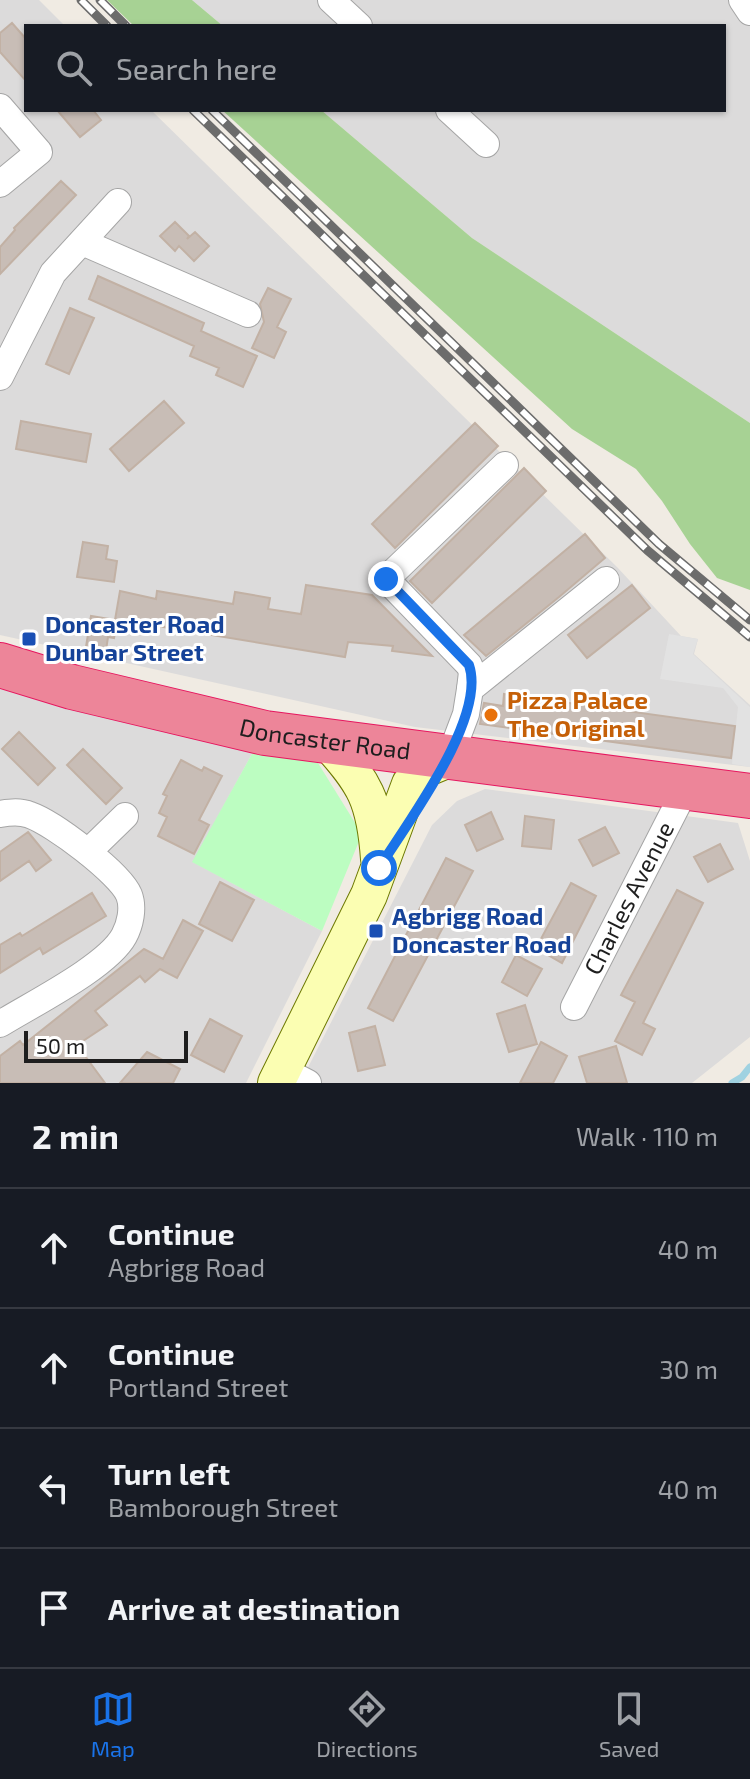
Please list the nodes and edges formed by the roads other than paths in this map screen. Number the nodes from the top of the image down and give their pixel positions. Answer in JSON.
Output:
{"nodes":[{"id":1,"x":331,"y":0,"type":"edge"},
{"id":2,"x":742,"y":0,"type":"edge"},
{"id":3,"x":750,"y":12,"type":"edge"},
{"id":4,"x":357,"y":24,"type":"edge"},
{"id":5,"x":0,"y":107,"type":"edge"},
{"id":6,"x":451,"y":112,"type":"edge"},
{"id":7,"x":486,"y":144,"type":"dead end"},
{"id":8,"x":0,"y":184,"type":"edge"},
{"id":9,"x":118,"y":202,"type":"dead end"},
{"id":10,"x":82,"y":242,"type":"junction"},
{"id":11,"x":248,"y":314,"type":"dead end"},
{"id":12,"x":6,"y":344,"type":"edge"},
{"id":13,"x":0,"y":377,"type":"edge"},
{"id":14,"x":505,"y":465,"type":"dead end"},
{"id":15,"x":606,"y":580,"type":"dead end"},
{"id":16,"x":0,"y":665,"type":"edge"},
{"id":17,"x":470,"y":689,"type":"junction"},
{"id":18,"x":326,"y":740,"type":"junction"},
{"id":19,"x":449,"y":759,"type":"junction"},
{"id":20,"x":521,"y":768,"type":"junction"},
{"id":21,"x":685,"y":790,"type":"junction"},
{"id":22,"x":750,"y":796,"type":"edge"},
{"id":23,"x":420,"y":804,"type":"junction"},
{"id":24,"x":0,"y":814,"type":"edge"},
{"id":25,"x":125,"y":816,"type":"dead end"},
{"id":26,"x":88,"y":852,"type":"junction"},
{"id":27,"x":379,"y":868,"type":"junction"},
{"id":28,"x":574,"y":1007,"type":"dead end"},
{"id":29,"x":0,"y":1024,"type":"edge"},
{"id":30,"x":289,"y":1079,"type":"edge"}],
"edges":[{"from":1,"to":4,"type":"street"},
{"from":2,"to":3,"type":"street"},
{"from":5,"to":8,"type":"street"},
{"from":6,"to":7,"type":"street"},
{"from":9,"to":10,"type":"street"},
{"from":10,"to":11,"type":"street"},
{"from":10,"to":12,"type":"street"},
{"from":12,"to":13,"type":"street"},
{"from":14,"to":17,"type":"street"},
{"from":15,"to":17,"type":"street"},
{"from":16,"to":18,"type":"highway","name":"Doncaster Road"},
{"from":17,"to":19,"type":"street"},
{"from":18,"to":19,"type":"highway","name":"Doncaster Road"},
{"from":18,"to":27,"type":"main road"},
{"from":19,"to":20,"type":"highway","name":"Doncaster Road"},
{"from":19,"to":23,"type":"main road"},
{"from":19,"to":27,"type":"main road"},
{"from":20,"to":21,"type":"highway","name":"Doncaster Road"},
{"from":20,"to":23,"type":"main road"},
{"from":21,"to":22,"type":"highway","name":"Doncaster Road"},
{"from":21,"to":28,"type":"street","name":"Charles Avenue"},
{"from":23,"to":27,"type":"main road"},
{"from":24,"to":26,"type":"street"},
{"from":25,"to":26,"type":"street"},
{"from":26,"to":29,"type":"street"},
{"from":27,"to":30,"type":"main road"}]}
